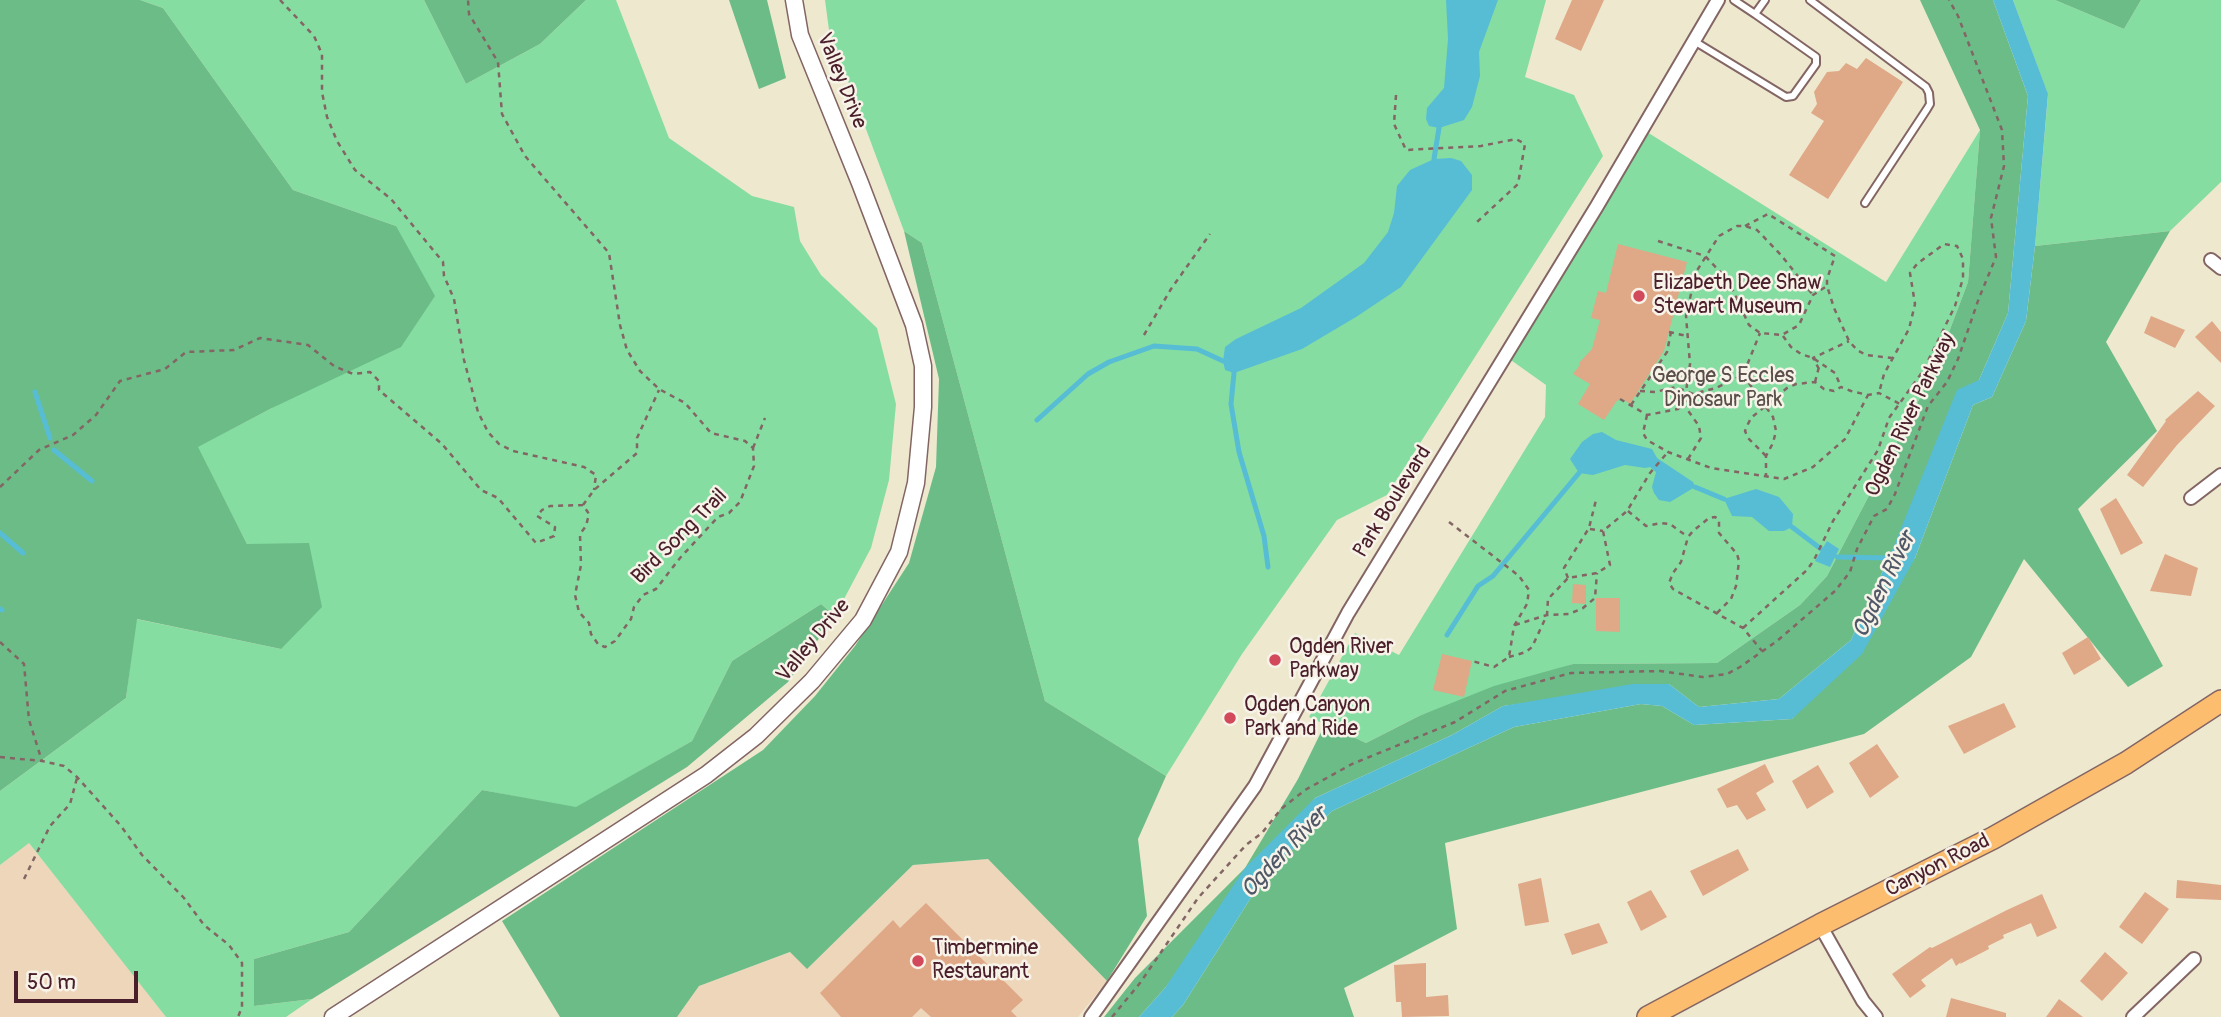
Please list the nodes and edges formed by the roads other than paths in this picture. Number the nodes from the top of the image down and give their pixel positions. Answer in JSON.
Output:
{"nodes":[{"id":1,"x":794,"y":0,"type":"edge"},
{"id":2,"x":1718,"y":0,"type":"edge"},
{"id":3,"x":1734,"y":0,"type":"edge"},
{"id":4,"x":1765,"y":0,"type":"edge"},
{"id":5,"x":1810,"y":0,"type":"edge"},
{"id":6,"x":1755,"y":14,"type":"junction"},
{"id":7,"x":1694,"y":41,"type":"junction"},
{"id":8,"x":1865,"y":203,"type":"dead end"},
{"id":9,"x":2221,"y":475,"type":"edge"},
{"id":10,"x":2191,"y":498,"type":"dead end"},
{"id":11,"x":2221,"y":701,"type":"edge"},
{"id":12,"x":1820,"y":925,"type":"junction"},
{"id":13,"x":2194,"y":959,"type":"dead end"},
{"id":14,"x":334,"y":1017,"type":"edge"},
{"id":15,"x":1091,"y":1017,"type":"edge"},
{"id":16,"x":1648,"y":1017,"type":"edge"},
{"id":17,"x":1876,"y":1017,"type":"edge"},
{"id":18,"x":2133,"y":1017,"type":"edge"}],
"edges":[{"from":1,"to":14,"type":"street","name":"Valley Drive"},
{"from":2,"to":7,"type":"street","name":"Park Boulevard"},
{"from":3,"to":6,"type":"lane"},
{"from":4,"to":6,"type":"lane"},
{"from":5,"to":8,"type":"lane"},
{"from":6,"to":7,"type":"lane"},
{"from":7,"to":15,"type":"street","name":"Park Boulevard"},
{"from":9,"to":10,"type":"street"},
{"from":11,"to":12,"type":"main road","name":"Canyon Road"},
{"from":12,"to":16,"type":"main road","name":"Canyon Road"},
{"from":12,"to":17,"type":"street"},
{"from":13,"to":18,"type":"street"}]}
